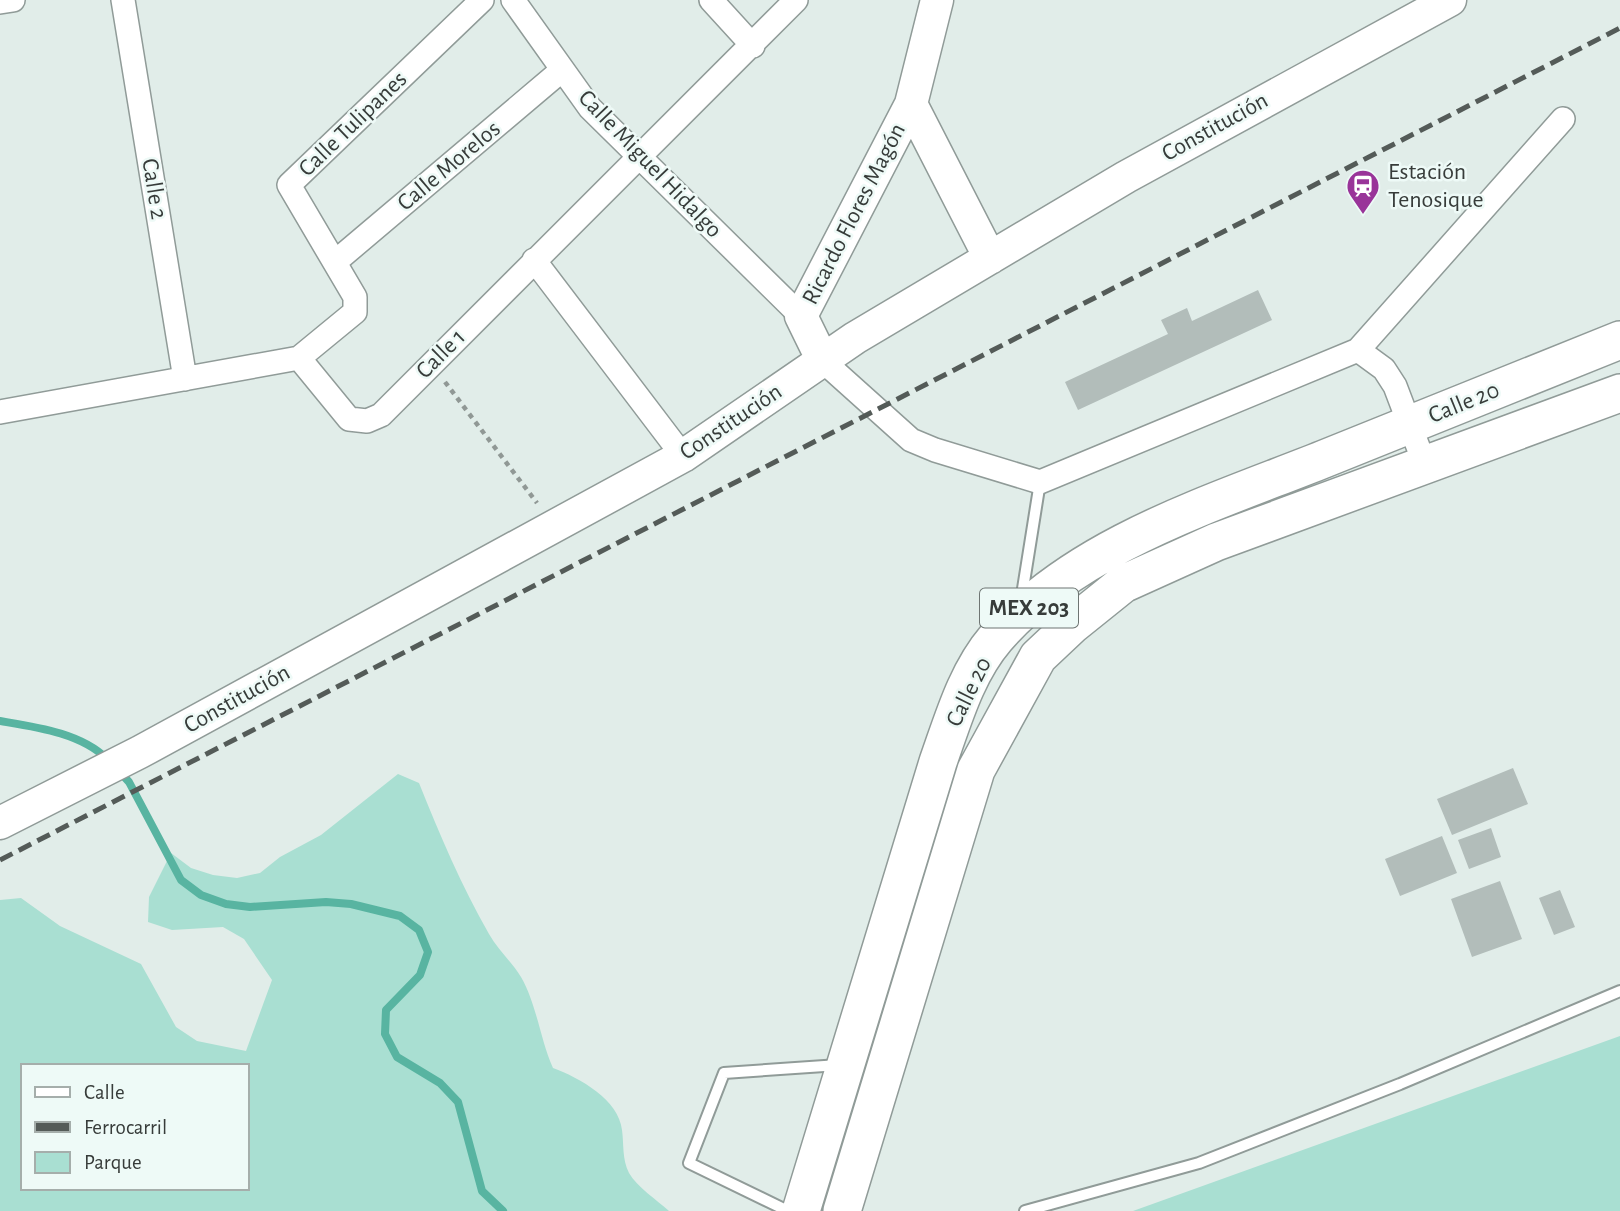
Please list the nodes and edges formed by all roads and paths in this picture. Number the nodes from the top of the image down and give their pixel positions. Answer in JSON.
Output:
{"nodes":[{"id":1,"x":13,"y":0,"type":"edge"},
{"id":2,"x":123,"y":0,"type":"edge"},
{"id":3,"x":482,"y":0,"type":"edge"},
{"id":4,"x":513,"y":0,"type":"edge"},
{"id":5,"x":711,"y":0,"type":"edge"},
{"id":6,"x":796,"y":0,"type":"edge"},
{"id":7,"x":937,"y":0,"type":"edge"},
{"id":8,"x":1450,"y":0,"type":"edge"},
{"id":9,"x":0,"y":2,"type":"edge"},
{"id":10,"x":753,"y":46,"type":"junction"},
{"id":11,"x":562,"y":71,"type":"junction"},
{"id":12,"x":911,"y":104,"type":"junction"},
{"id":13,"x":1563,"y":119,"type":"dead end"},
{"id":14,"x":638,"y":158,"type":"junction"},
{"id":15,"x":990,"y":258,"type":"junction"},
{"id":16,"x":534,"y":260,"type":"junction"},
{"id":17,"x":335,"y":262,"type":"junction"},
{"id":18,"x":801,"y":316,"type":"junction"},
{"id":19,"x":1620,"y":340,"type":"edge"},
{"id":20,"x":1358,"y":350,"type":"junction"},
{"id":21,"x":299,"y":358,"type":"junction"},
{"id":22,"x":823,"y":361,"type":"junction"},
{"id":23,"x":431,"y":364,"type":"junction"},
{"id":24,"x":185,"y":379,"type":"junction"},
{"id":25,"x":1620,"y":393,"type":"edge"},
{"id":26,"x":0,"y":412,"type":"edge"},
{"id":27,"x":1409,"y":425,"type":"junction"},
{"id":28,"x":683,"y":456,"type":"junction"},
{"id":29,"x":1425,"y":465,"type":"junction"},
{"id":30,"x":1040,"y":482,"type":"junction"},
{"id":31,"x":555,"y":526,"type":"junction"},
{"id":32,"x":1018,"y":617,"type":"junction"},
{"id":33,"x":0,"y":823,"type":"edge"},
{"id":34,"x":1620,"y":991,"type":"edge"},
{"id":35,"x":887,"y":1061,"type":"junction"},
{"id":36,"x":846,"y":1065,"type":"junction"},
{"id":37,"x":788,"y":1211,"type":"edge"},
{"id":38,"x":801,"y":1211,"type":"edge"},
{"id":39,"x":842,"y":1211,"type":"edge"},
{"id":40,"x":1025,"y":1211,"type":"edge"}],
"edges":[{"from":1,"to":9,"type":"street"},
{"from":2,"to":24,"type":"street","name":"Calle 2"},
{"from":3,"to":17,"type":"street","name":"Calle Tulipanes"},
{"from":4,"to":11,"type":"street","name":"Calle Miguel Hidalgo"},
{"from":5,"to":10,"type":"street"},
{"from":6,"to":10,"type":"street","name":"Calle 1"},
{"from":7,"to":12,"type":"main road","name":"Ricardo Flores Magón"},
{"from":8,"to":15,"type":"main road","name":"Constitución"},
{"from":10,"to":14,"type":"street","name":"Calle 1"},
{"from":11,"to":14,"type":"street","name":"Calle Miguel Hidalgo"},
{"from":11,"to":17,"type":"street","name":"Calle Morelos"},
{"from":12,"to":15,"type":"main road","name":"Ricardo Flores Magón"},
{"from":12,"to":18,"type":"main road","name":"Ricardo Flores Magón"},
{"from":13,"to":20,"type":"street"},
{"from":14,"to":16,"type":"street","name":"Calle 1"},
{"from":14,"to":18,"type":"street","name":"Calle Miguel Hidalgo"},
{"from":15,"to":22,"type":"main road","name":"Constitución"},
{"from":16,"to":23,"type":"street","name":"Calle 1"},
{"from":16,"to":28,"type":"street"},
{"from":17,"to":21,"type":"street"},
{"from":18,"to":22,"type":"main road","name":"Ricardo Flores Magón"},
{"from":19,"to":27,"type":"main road","name":"Calle 20","number":"MEX 203"},
{"from":20,"to":27,"type":"street"},
{"from":20,"to":30,"type":"street"},
{"from":21,"to":23,"type":"street","name":"Calle 1"},
{"from":21,"to":24,"type":"street"},
{"from":22,"to":28,"type":"main road","name":"Constitución"},
{"from":22,"to":30,"type":"street"},
{"from":23,"to":31,"type":"path"},
{"from":24,"to":26,"type":"street"},
{"from":25,"to":29,"type":"main road","name":"Calle 20","number":"MEX 203"},
{"from":27,"to":29,"type":"street"},
{"from":27,"to":32,"type":"main road","name":"Calle 20","number":"MEX 203"},
{"from":28,"to":31,"type":"main road","name":"Constitución"},
{"from":29,"to":35,"type":"main road","name":"Calle 20","number":"MEX 203"},
{"from":30,"to":32,"type":"lane"},
{"from":31,"to":33,"type":"main road","name":"Constitución"},
{"from":32,"to":36,"type":"main road","name":"Calle 20","number":"MEX 203"},
{"from":34,"to":40,"type":"lane"},
{"from":35,"to":36,"type":"main road"},
{"from":35,"to":39,"type":"main road","name":"Calle 20","number":"MEX 203"},
{"from":36,"to":37,"type":"lane"},
{"from":36,"to":38,"type":"main road","name":"Calle 20","number":"MEX 203"}]}
